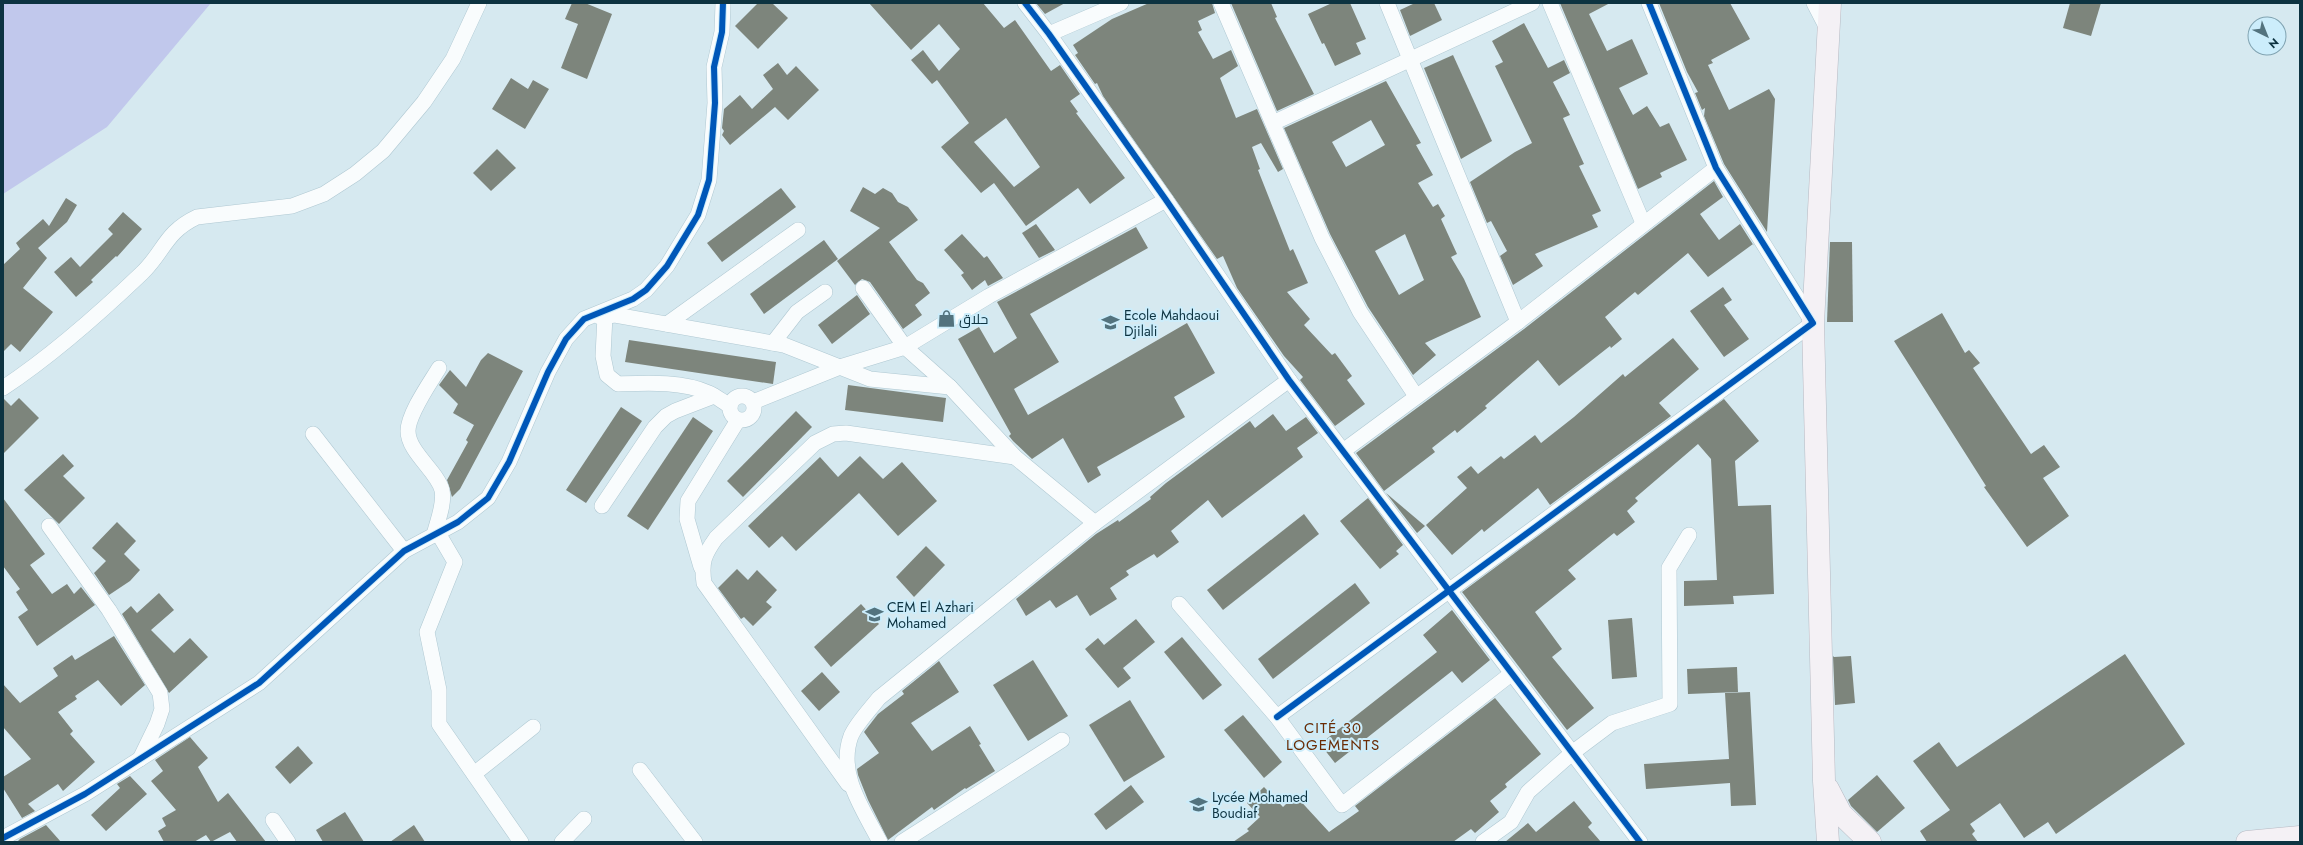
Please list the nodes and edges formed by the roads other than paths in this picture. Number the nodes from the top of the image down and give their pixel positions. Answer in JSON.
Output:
{"nodes":[{"id":1,"x":478,"y":3,"type":"edge"},
{"id":2,"x":723,"y":3,"type":"edge"},
{"id":3,"x":1025,"y":3,"type":"edge"},
{"id":4,"x":1121,"y":3,"type":"edge"},
{"id":5,"x":1220,"y":3,"type":"edge"},
{"id":6,"x":1387,"y":3,"type":"edge"},
{"id":7,"x":1532,"y":3,"type":"edge"},
{"id":8,"x":1550,"y":3,"type":"edge"},
{"id":9,"x":1649,"y":3,"type":"edge"},
{"id":10,"x":1814,"y":3,"type":"edge"},
{"id":11,"x":1830,"y":3,"type":"edge"},
{"id":12,"x":1829,"y":30,"type":"junction"},
{"id":13,"x":1049,"y":34,"type":"junction"},
{"id":14,"x":1410,"y":59,"type":"junction"},
{"id":15,"x":1273,"y":123,"type":"junction"},
{"id":16,"x":1716,"y":168,"type":"junction"},
{"id":17,"x":1166,"y":200,"type":"junction"},
{"id":18,"x":1643,"y":223,"type":"junction"},
{"id":19,"x":798,"y":230,"type":"dead end"},
{"id":20,"x":863,"y":288,"type":"dead end"},
{"id":21,"x":825,"y":292,"type":"dead end"},
{"id":22,"x":605,"y":316,"type":"junction"},
{"id":23,"x":584,"y":319,"type":"junction"},
{"id":24,"x":1518,"y":322,"type":"junction"},
{"id":25,"x":1813,"y":323,"type":"junction"},
{"id":26,"x":667,"y":324,"type":"junction"},
{"id":27,"x":773,"y":343,"type":"junction"},
{"id":28,"x":905,"y":346,"type":"junction"},
{"id":29,"x":840,"y":367,"type":"junction"},
{"id":30,"x":439,"y":368,"type":"dead end"},
{"id":31,"x":1289,"y":380,"type":"junction"},
{"id":32,"x":950,"y":387,"type":"junction"},
{"id":33,"x":3,"y":388,"type":"edge"},
{"id":34,"x":714,"y":396,"type":"junction"},
{"id":35,"x":1416,"y":396,"type":"junction"},
{"id":36,"x":753,"y":402,"type":"junction"},
{"id":37,"x":730,"y":406,"type":"junction"},
{"id":38,"x":738,"y":420,"type":"junction"},
{"id":39,"x":313,"y":434,"type":"dead end"},
{"id":40,"x":1343,"y":451,"type":"junction"},
{"id":41,"x":1015,"y":457,"type":"junction"},
{"id":42,"x":602,"y":506,"type":"dead end"},
{"id":43,"x":1095,"y":523,"type":"junction"},
{"id":44,"x":49,"y":526,"type":"dead end"},
{"id":45,"x":436,"y":534,"type":"junction"},
{"id":46,"x":1689,"y":535,"type":"dead end"},
{"id":47,"x":404,"y":551,"type":"junction"},
{"id":48,"x":702,"y":568,"type":"junction"},
{"id":49,"x":1448,"y":590,"type":"junction"},
{"id":50,"x":1179,"y":604,"type":"dead end"},
{"id":51,"x":1511,"y":674,"type":"junction"},
{"id":52,"x":1277,"y":717,"type":"junction"},
{"id":53,"x":533,"y":727,"type":"dead end"},
{"id":54,"x":1062,"y":740,"type":"dead end"},
{"id":55,"x":1572,"y":753,"type":"junction"},
{"id":56,"x":140,"y":759,"type":"junction"},
{"id":57,"x":640,"y":770,"type":"dead end"},
{"id":58,"x":474,"y":774,"type":"junction"},
{"id":59,"x":1824,"y":782,"type":"junction"},
{"id":60,"x":852,"y":789,"type":"junction"},
{"id":61,"x":584,"y":819,"type":"dead end"},
{"id":62,"x":273,"y":820,"type":"dead end"},
{"id":63,"x":2300,"y":837,"type":"edge"},
{"id":64,"x":3,"y":838,"type":"edge"},
{"id":65,"x":288,"y":842,"type":"edge"},
{"id":66,"x":521,"y":842,"type":"edge"},
{"id":67,"x":562,"y":842,"type":"edge"},
{"id":68,"x":695,"y":842,"type":"edge"},
{"id":69,"x":880,"y":842,"type":"edge"},
{"id":70,"x":902,"y":842,"type":"edge"},
{"id":71,"x":1483,"y":842,"type":"edge"},
{"id":72,"x":1640,"y":842,"type":"edge"},
{"id":73,"x":1828,"y":842,"type":"edge"},
{"id":74,"x":1870,"y":842,"type":"edge"},
{"id":75,"x":2247,"y":842,"type":"edge"}],
"edges":[{"from":1,"to":33,"type":"street"},
{"from":2,"to":23,"type":"street"},
{"from":3,"to":13,"type":"street"},
{"from":4,"to":13,"type":"street"},
{"from":5,"to":15,"type":"street"},
{"from":6,"to":14,"type":"street"},
{"from":7,"to":14,"type":"street"},
{"from":8,"to":18,"type":"street"},
{"from":9,"to":16,"type":"street"},
{"from":10,"to":12,"type":"street"},
{"from":11,"to":12,"type":"main road"},
{"from":12,"to":25,"type":"main road"},
{"from":13,"to":17,"type":"street"},
{"from":14,"to":15,"type":"street"},
{"from":14,"to":24,"type":"street"},
{"from":15,"to":35,"type":"street"},
{"from":16,"to":18,"type":"street"},
{"from":16,"to":25,"type":"street"},
{"from":17,"to":28,"type":"street"},
{"from":17,"to":31,"type":"street"},
{"from":18,"to":24,"type":"street"},
{"from":19,"to":26,"type":"street"},
{"from":20,"to":28,"type":"street"},
{"from":21,"to":27,"type":"street"},
{"from":22,"to":23,"type":"street"},
{"from":22,"to":26,"type":"street"},
{"from":22,"to":34,"type":"street"},
{"from":23,"to":45,"type":"street"},
{"from":24,"to":35,"type":"street"},
{"from":25,"to":49,"type":"street"},
{"from":25,"to":59,"type":"main road"},
{"from":26,"to":27,"type":"street"},
{"from":27,"to":29,"type":"street"},
{"from":28,"to":29,"type":"street"},
{"from":28,"to":32,"type":"street"},
{"from":29,"to":32,"type":"street"},
{"from":29,"to":36,"type":"street"},
{"from":30,"to":45,"type":"street"},
{"from":31,"to":40,"type":"street"},
{"from":31,"to":43,"type":"street"},
{"from":32,"to":41,"type":"street"},
{"from":34,"to":37,"type":"street"},
{"from":34,"to":42,"type":"street"},
{"from":35,"to":40,"type":"street"},
{"from":36,"to":37,"type":"street"},
{"from":36,"to":38,"type":"street"},
{"from":37,"to":38,"type":"street"},
{"from":38,"to":48,"type":"street"},
{"from":39,"to":47,"type":"street"},
{"from":40,"to":49,"type":"street"},
{"from":41,"to":43,"type":"street"},
{"from":41,"to":48,"type":"street"},
{"from":43,"to":60,"type":"street"},
{"from":44,"to":56,"type":"street"},
{"from":45,"to":47,"type":"street"},
{"from":45,"to":58,"type":"street"},
{"from":46,"to":55,"type":"street"},
{"from":47,"to":56,"type":"street"},
{"from":48,"to":60,"type":"street"},
{"from":49,"to":51,"type":"street"},
{"from":49,"to":52,"type":"street"},
{"from":50,"to":52,"type":"street"},
{"from":51,"to":52,"type":"street"},
{"from":51,"to":55,"type":"street"},
{"from":53,"to":58,"type":"street"},
{"from":54,"to":70,"type":"street"},
{"from":55,"to":71,"type":"street"},
{"from":55,"to":72,"type":"street"},
{"from":56,"to":64,"type":"street"},
{"from":57,"to":68,"type":"street"},
{"from":58,"to":66,"type":"street"},
{"from":59,"to":73,"type":"main road"},
{"from":59,"to":74,"type":"main road"},
{"from":60,"to":69,"type":"street"},
{"from":61,"to":67,"type":"street"},
{"from":62,"to":65,"type":"street"},
{"from":63,"to":75,"type":"main road"}]}
